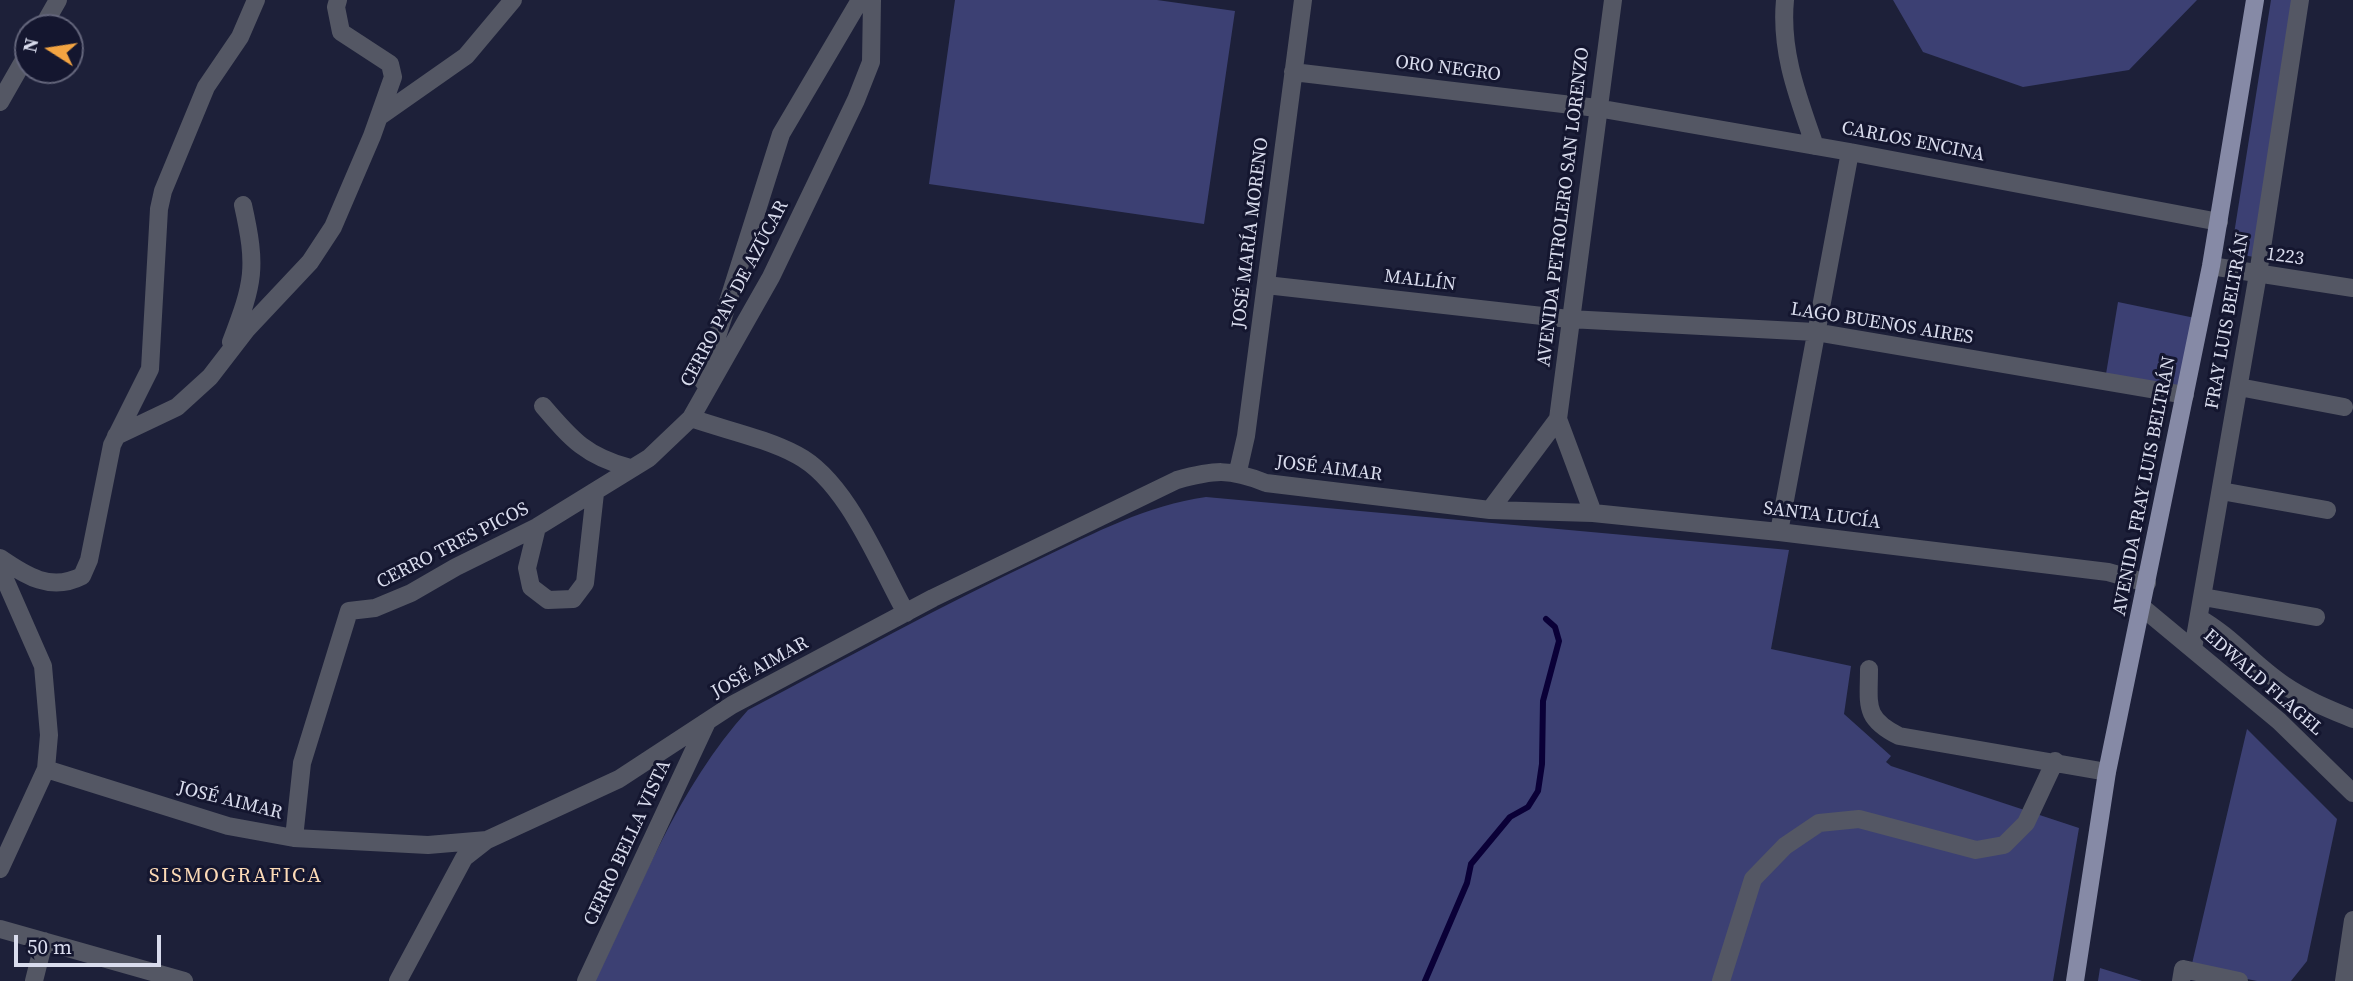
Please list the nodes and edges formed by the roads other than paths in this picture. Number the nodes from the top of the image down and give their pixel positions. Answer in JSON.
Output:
{"nodes":[{"id":1,"x":256,"y":0,"type":"edge"},
{"id":2,"x":338,"y":0,"type":"edge"},
{"id":3,"x":513,"y":0,"type":"edge"},
{"id":4,"x":860,"y":0,"type":"edge"},
{"id":5,"x":872,"y":0,"type":"edge"},
{"id":6,"x":1303,"y":0,"type":"edge"},
{"id":7,"x":1612,"y":0,"type":"edge"},
{"id":8,"x":1785,"y":0,"type":"edge"},
{"id":9,"x":2255,"y":0,"type":"edge"},
{"id":10,"x":2300,"y":0,"type":"edge"},
{"id":11,"x":1293,"y":72,"type":"junction"},
{"id":12,"x":14,"y":78,"type":"edge"},
{"id":13,"x":0,"y":102,"type":"edge"},
{"id":14,"x":1597,"y":108,"type":"junction"},
{"id":15,"x":379,"y":117,"type":"junction"},
{"id":16,"x":1815,"y":146,"type":"junction"},
{"id":17,"x":1850,"y":152,"type":"junction"},
{"id":18,"x":243,"y":205,"type":"dead end"},
{"id":19,"x":2219,"y":222,"type":"junction"},
{"id":20,"x":2211,"y":266,"type":"junction"},
{"id":21,"x":2258,"y":275,"type":"junction"},
{"id":22,"x":1266,"y":285,"type":"junction"},
{"id":23,"x":2353,"y":288,"type":"edge"},
{"id":24,"x":1569,"y":319,"type":"junction"},
{"id":25,"x":1815,"y":332,"type":"junction"},
{"id":26,"x":226,"y":355,"type":"junction"},
{"id":27,"x":2239,"y":387,"type":"junction"},
{"id":28,"x":2185,"y":395,"type":"junction"},
{"id":29,"x":543,"y":406,"type":"dead end"},
{"id":30,"x":2344,"y":407,"type":"dead end"},
{"id":31,"x":691,"y":418,"type":"junction"},
{"id":32,"x":1558,"y":419,"type":"junction"},
{"id":33,"x":116,"y":436,"type":"junction"},
{"id":34,"x":630,"y":468,"type":"junction"},
{"id":35,"x":1238,"y":471,"type":"junction"},
{"id":36,"x":2221,"y":491,"type":"junction"},
{"id":37,"x":595,"y":493,"type":"junction"},
{"id":38,"x":1490,"y":510,"type":"junction"},
{"id":39,"x":2327,"y":510,"type":"dead end"},
{"id":40,"x":1593,"y":513,"type":"junction"},
{"id":41,"x":537,"y":527,"type":"junction"},
{"id":42,"x":1779,"y":532,"type":"junction"},
{"id":43,"x":0,"y":558,"type":"edge"},
{"id":44,"x":0,"y":568,"type":"edge"},
{"id":45,"x":2147,"y":583,"type":"junction"},
{"id":46,"x":2203,"y":597,"type":"junction"},
{"id":47,"x":2143,"y":608,"type":"junction"},
{"id":48,"x":906,"y":613,"type":"junction"},
{"id":49,"x":2316,"y":617,"type":"dead end"},
{"id":50,"x":2199,"y":618,"type":"junction"},
{"id":51,"x":2193,"y":649,"type":"junction"},
{"id":52,"x":1869,"y":669,"type":"dead end"},
{"id":53,"x":2353,"y":699,"type":"edge"},
{"id":54,"x":2350,"y":718,"type":"edge"},
{"id":55,"x":706,"y":722,"type":"junction"},
{"id":56,"x":2055,"y":761,"type":"junction"},
{"id":57,"x":46,"y":769,"type":"junction"},
{"id":58,"x":2108,"y":772,"type":"junction"},
{"id":59,"x":2353,"y":793,"type":"edge"},
{"id":60,"x":293,"y":838,"type":"junction"},
{"id":61,"x":487,"y":840,"type":"junction"},
{"id":62,"x":0,"y":869,"type":"edge"},
{"id":63,"x":2353,"y":920,"type":"edge"},
{"id":64,"x":0,"y":929,"type":"edge"},
{"id":65,"x":44,"y":941,"type":"junction"},
{"id":66,"x":2351,"y":943,"type":"edge"},
{"id":67,"x":2182,"y":975,"type":"edge"},
{"id":68,"x":34,"y":981,"type":"edge"},
{"id":69,"x":184,"y":981,"type":"edge"},
{"id":70,"x":398,"y":981,"type":"edge"},
{"id":71,"x":586,"y":981,"type":"edge"},
{"id":72,"x":1721,"y":981,"type":"edge"},
{"id":73,"x":2076,"y":981,"type":"edge"},
{"id":74,"x":2239,"y":981,"type":"edge"},
{"id":75,"x":2344,"y":981,"type":"edge"}],
"edges":[{"from":1,"to":33,"type":"street"},
{"from":2,"to":15,"type":"street"},
{"from":3,"to":15,"type":"street"},
{"from":4,"to":31,"type":"street","name":"CERRO PAN DE AZÚCAR"},
{"from":5,"to":31,"type":"street","name":"CERRO PAN DE AZÚCAR"},
{"from":6,"to":11,"type":"street","name":"JOSÉ MARÍA MORENO"},
{"from":7,"to":14,"type":"street","name":"AVENIDA PETROLERO SAN LORENZO"},
{"from":8,"to":16,"type":"street"},
{"from":9,"to":19,"type":"main road","name":"AVENIDA FRAY LUIS BELTRÁN"},
{"from":10,"to":21,"type":"street","name":"FRAY LUIS BELTRÁN"},
{"from":11,"to":14,"type":"street","name":"ORO NEGRO"},
{"from":11,"to":22,"type":"street","name":"JOSÉ MARÍA MORENO"},
{"from":12,"to":13,"type":"street"},
{"from":14,"to":16,"type":"street","name":"CARLOS ENCINA"},
{"from":14,"to":24,"type":"street","name":"AVENIDA PETROLERO SAN LORENZO"},
{"from":15,"to":26,"type":"street"},
{"from":16,"to":17,"type":"street","name":"CARLOS ENCINA"},
{"from":17,"to":19,"type":"street","name":"CARLOS ENCINA"},
{"from":17,"to":25,"type":"street"},
{"from":18,"to":26,"type":"street"},
{"from":19,"to":20,"type":"main road","name":"AVENIDA FRAY LUIS BELTRÁN"},
{"from":20,"to":21,"type":"street","name":"1223"},
{"from":20,"to":28,"type":"main road","name":"AVENIDA FRAY LUIS BELTRÁN"},
{"from":21,"to":23,"type":"street","name":"1223"},
{"from":21,"to":27,"type":"street","name":"FRAY LUIS BELTRÁN"},
{"from":22,"to":24,"type":"street","name":"MALLÍN"},
{"from":22,"to":35,"type":"street","name":"JOSÉ MARÍA MORENO"},
{"from":24,"to":25,"type":"street","name":"LAGO BUENOS AIRES"},
{"from":24,"to":32,"type":"street","name":"AVENIDA PETROLERO SAN LORENZO"},
{"from":25,"to":28,"type":"street","name":"LAGO BUENOS AIRES"},
{"from":25,"to":42,"type":"street"},
{"from":26,"to":33,"type":"street"},
{"from":27,"to":30,"type":"street"},
{"from":27,"to":36,"type":"street","name":"FRAY LUIS BELTRÁN"},
{"from":28,"to":45,"type":"main road","name":"AVENIDA FRAY LUIS BELTRÁN"},
{"from":29,"to":34,"type":"street"},
{"from":31,"to":34,"type":"street","name":"CERRO TRES PICOS"},
{"from":31,"to":48,"type":"street"},
{"from":32,"to":38,"type":"street"},
{"from":32,"to":40,"type":"street","name":"AVENIDA PETROLERO SAN LORENZO"},
{"from":33,"to":43,"type":"street"},
{"from":34,"to":37,"type":"street","name":"CERRO TRES PICOS"},
{"from":35,"to":38,"type":"street","name":"JOSÉ AIMAR"},
{"from":35,"to":48,"type":"street","name":"JOSÉ AIMAR"},
{"from":36,"to":39,"type":"street"},
{"from":36,"to":46,"type":"street","name":"FRAY LUIS BELTRÁN"},
{"from":37,"to":41,"type":"street","name":"CERRO TRES PICOS"},
{"from":37,"to":41,"type":"street"},
{"from":38,"to":40,"type":"street","name":"SANTA LUCÍA"},
{"from":40,"to":42,"type":"street","name":"SANTA LUCÍA"},
{"from":41,"to":60,"type":"street","name":"CERRO TRES PICOS"},
{"from":42,"to":45,"type":"street","name":"SANTA LUCÍA"},
{"from":44,"to":57,"type":"street"},
{"from":45,"to":47,"type":"main road","name":"AVENIDA FRAY LUIS BELTRÁN"},
{"from":46,"to":49,"type":"street"},
{"from":46,"to":50,"type":"street","name":"FRAY LUIS BELTRÁN"},
{"from":47,"to":51,"type":"street","name":"EDWALD FLAGEL"},
{"from":47,"to":58,"type":"main road","name":"AVENIDA FRAY LUIS BELTRÁN"},
{"from":48,"to":55,"type":"street","name":"JOSÉ AIMAR"},
{"from":50,"to":51,"type":"street","name":"FRAY LUIS BELTRÁN"},
{"from":50,"to":54,"type":"street","name":"EDWALD FLAGEL"},
{"from":51,"to":59,"type":"street","name":"EDWALD FLAGEL"},
{"from":52,"to":56,"type":"street"},
{"from":53,"to":54,"type":"street"},
{"from":55,"to":61,"type":"street","name":"JOSÉ AIMAR"},
{"from":55,"to":71,"type":"street","name":"CERRO BELLA VISTA"},
{"from":56,"to":58,"type":"street"},
{"from":56,"to":72,"type":"street"},
{"from":57,"to":60,"type":"street","name":"JOSÉ AIMAR"},
{"from":57,"to":62,"type":"street"},
{"from":58,"to":73,"type":"main road","name":"AVENIDA FRAY LUIS BELTRÁN"},
{"from":60,"to":61,"type":"street","name":"JOSÉ AIMAR"},
{"from":61,"to":70,"type":"street"},
{"from":63,"to":66,"type":"street"},
{"from":64,"to":65,"type":"street"},
{"from":65,"to":68,"type":"street"},
{"from":65,"to":69,"type":"street"},
{"from":66,"to":75,"type":"street"},
{"from":67,"to":74,"type":"street"}]}
